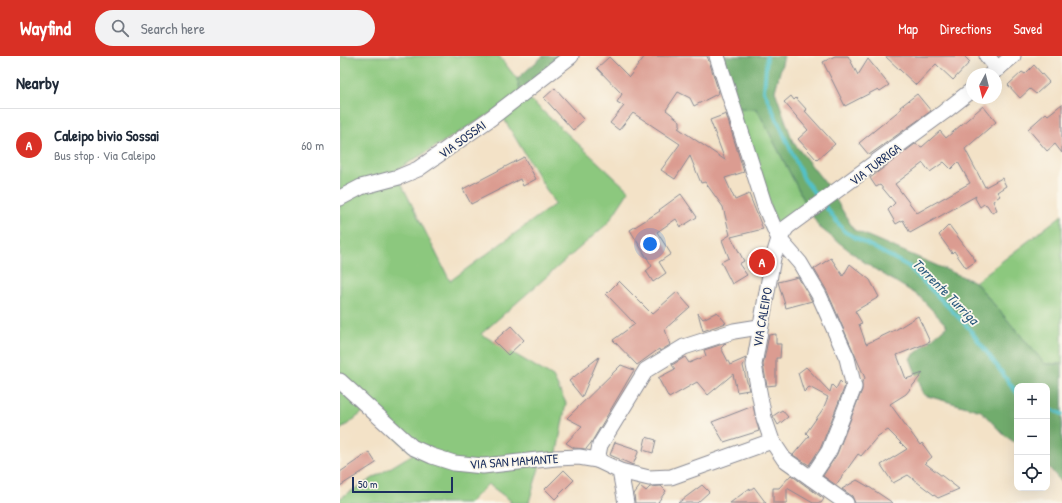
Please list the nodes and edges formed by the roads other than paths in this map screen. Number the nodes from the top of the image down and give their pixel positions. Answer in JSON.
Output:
{"nodes":[{"id":1,"x":571,"y":56,"type":"edge"},
{"id":2,"x":717,"y":56,"type":"edge"},
{"id":3,"x":987,"y":56,"type":"edge"},
{"id":4,"x":1013,"y":56,"type":"edge"},
{"id":5,"x":993,"y":68,"type":"edge"},
{"id":6,"x":998,"y":68,"type":"edge"},
{"id":7,"x":966,"y":95,"type":"edge"},
{"id":8,"x":340,"y":198,"type":"edge"},
{"id":9,"x":779,"y":239,"type":"junction"},
{"id":10,"x":759,"y":327,"type":"junction"},
{"id":11,"x":340,"y":381,"type":"edge"},
{"id":12,"x":772,"y":441,"type":"junction"},
{"id":13,"x":597,"y":460,"type":"junction"},
{"id":14,"x":620,"y":471,"type":"junction"},
{"id":15,"x":811,"y":478,"type":"junction"},
{"id":16,"x":626,"y":503,"type":"edge"},
{"id":17,"x":846,"y":503,"type":"edge"}],
"edges":[{"from":1,"to":8,"type":"street","name":"VIA SOSSAI"},
{"from":2,"to":9,"type":"street"},
{"from":3,"to":5,"type":"street"},
{"from":4,"to":6,"type":"street"},
{"from":7,"to":9,"type":"street","name":"VIA TURRIGA"},
{"from":9,"to":10,"type":"street","name":"VIA CALEIPO"},
{"from":9,"to":15,"type":"street"},
{"from":10,"to":12,"type":"street","name":"VIA CALEIPO"},
{"from":10,"to":13,"type":"street"},
{"from":11,"to":13,"type":"street","name":"VIA SAN MAMANTE"},
{"from":12,"to":14,"type":"street","name":"VIA SAN MAMANTE"},
{"from":12,"to":15,"type":"street","name":"VIA CALEIPO"},
{"from":13,"to":14,"type":"street","name":"VIA SAN MAMANTE"},
{"from":14,"to":16,"type":"street"},
{"from":15,"to":17,"type":"street","name":"VIA CALEIPO"}]}
